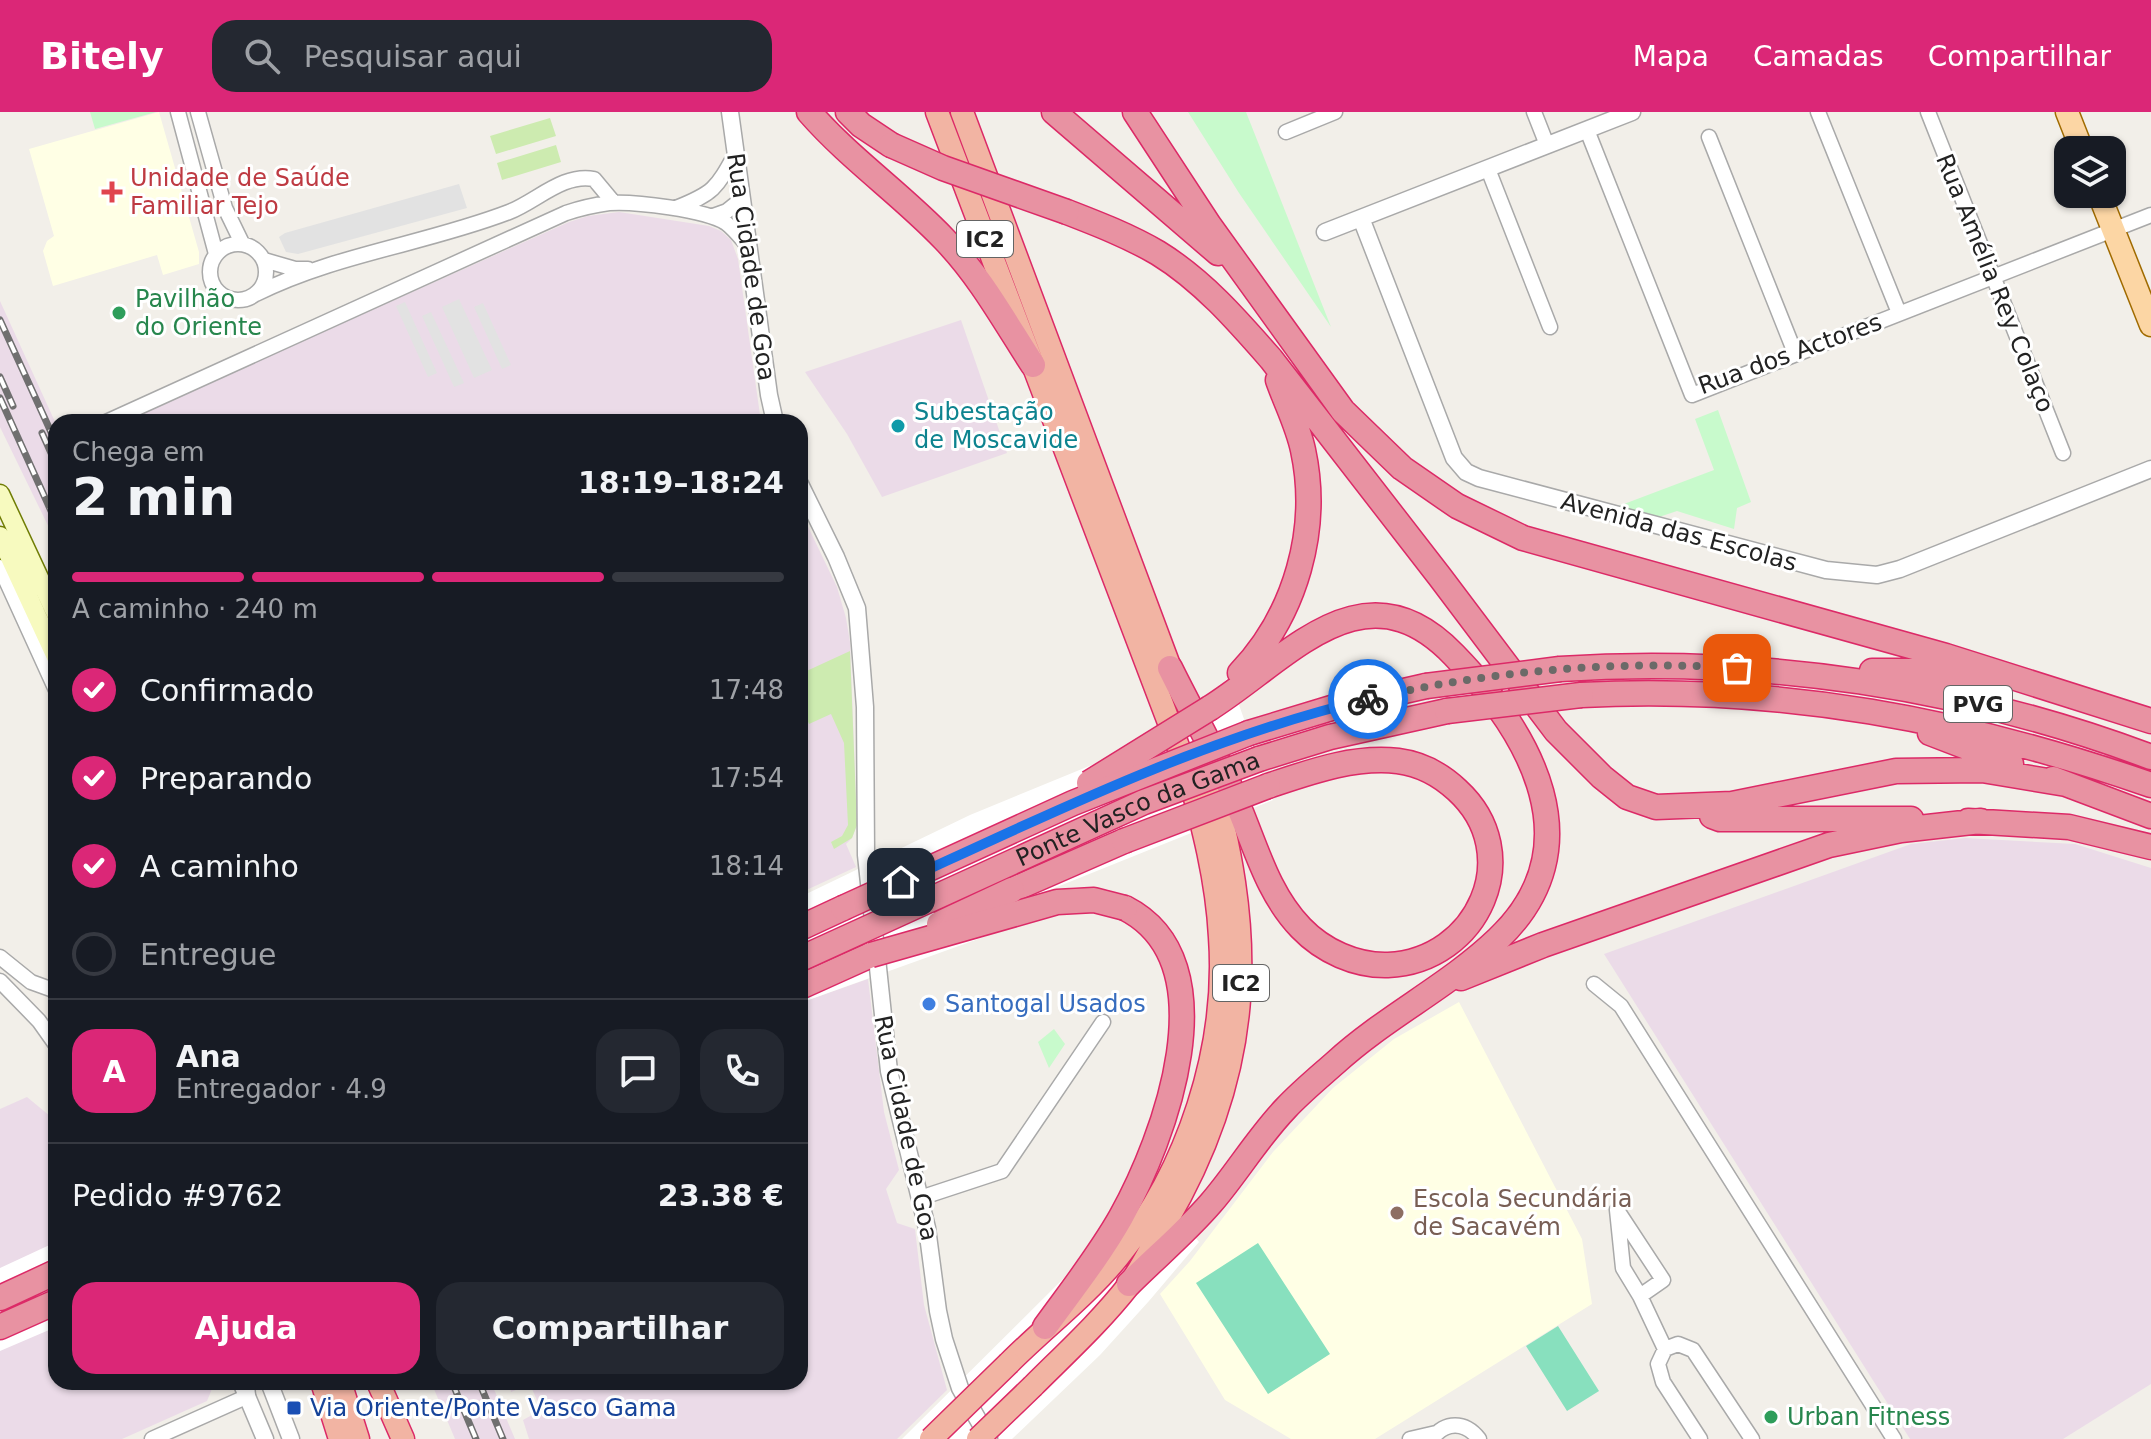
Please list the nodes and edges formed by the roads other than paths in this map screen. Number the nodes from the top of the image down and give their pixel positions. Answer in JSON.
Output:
{"nodes":[{"id":1,"x":178,"y":112,"type":"edge"},
{"id":2,"x":198,"y":112,"type":"edge"},
{"id":3,"x":730,"y":112,"type":"edge"},
{"id":4,"x":809,"y":112,"type":"edge"},
{"id":5,"x":848,"y":112,"type":"edge"},
{"id":6,"x":937,"y":112,"type":"edge"},
{"id":7,"x":962,"y":112,"type":"edge"},
{"id":8,"x":1054,"y":112,"type":"edge"},
{"id":9,"x":1135,"y":112,"type":"edge"},
{"id":10,"x":1335,"y":112,"type":"edge"},
{"id":11,"x":1534,"y":112,"type":"edge"},
{"id":12,"x":1632,"y":112,"type":"edge"},
{"id":13,"x":1818,"y":112,"type":"edge"},
{"id":14,"x":1928,"y":112,"type":"edge"},
{"id":15,"x":2067,"y":112,"type":"edge"},
{"id":16,"x":1587,"y":130,"type":"junction"},
{"id":17,"x":1286,"y":132,"type":"dead end"},
{"id":18,"x":2076,"y":136,"type":"edge"},
{"id":19,"x":1709,"y":137,"type":"dead end"},
{"id":20,"x":1547,"y":145,"type":"junction"},
{"id":21,"x":736,"y":153,"type":"junction"},
{"id":22,"x":1488,"y":169,"type":"junction"},
{"id":23,"x":710,"y":194,"type":"junction"},
{"id":24,"x":742,"y":199,"type":"junction"},
{"id":25,"x":614,"y":203,"type":"junction"},
{"id":26,"x":676,"y":208,"type":"junction"},
{"id":27,"x":2104,"y":208,"type":"edge"},
{"id":28,"x":2151,"y":215,"type":"edge"},
{"id":29,"x":713,"y":216,"type":"junction"},
{"id":30,"x":1361,"y":218,"type":"junction"},
{"id":31,"x":2113,"y":230,"type":"junction"},
{"id":32,"x":1325,"y":232,"type":"dead end"},
{"id":33,"x":242,"y":243,"type":"junction"},
{"id":34,"x":748,"y":246,"type":"junction"},
{"id":35,"x":216,"y":254,"type":"junction"},
{"id":36,"x":264,"y":260,"type":"junction"},
{"id":37,"x":316,"y":268,"type":"junction"},
{"id":38,"x":1242,"y":272,"type":"junction"},
{"id":39,"x":1992,"y":277,"type":"junction"},
{"id":40,"x":256,"y":294,"type":"junction"},
{"id":41,"x":1899,"y":313,"type":"junction"},
{"id":42,"x":2151,"y":325,"type":"edge"},
{"id":43,"x":1550,"y":327,"type":"dead end"},
{"id":44,"x":1795,"y":353,"type":"junction"},
{"id":45,"x":1271,"y":359,"type":"junction"},
{"id":46,"x":1033,"y":365,"type":"junction"},
{"id":47,"x":124,"y":414,"type":"edge"},
{"id":48,"x":774,"y":414,"type":"edge"},
{"id":49,"x":2063,"y":453,"type":"dead end"},
{"id":50,"x":2151,"y":469,"type":"edge"},
{"id":51,"x":0,"y":494,"type":"edge"},
{"id":52,"x":808,"y":500,"type":"edge"},
{"id":53,"x":0,"y":536,"type":"edge"},
{"id":54,"x":1,"y":574,"type":"edge"},
{"id":55,"x":48,"y":597,"type":"edge"},
{"id":56,"x":48,"y":640,"type":"edge"},
{"id":57,"x":1170,"y":668,"type":"junction"},
{"id":58,"x":1801,"y":672,"type":"junction"},
{"id":59,"x":48,"y":673,"type":"edge"},
{"id":60,"x":2056,"y":693,"type":"junction"},
{"id":61,"x":1210,"y":708,"type":"junction"},
{"id":62,"x":1872,"y":710,"type":"junction"},
{"id":63,"x":2151,"y":721,"type":"edge"},
{"id":64,"x":2151,"y":757,"type":"edge"},
{"id":65,"x":2066,"y":784,"type":"junction"},
{"id":66,"x":2151,"y":785,"type":"edge"},
{"id":67,"x":1682,"y":806,"type":"junction"},
{"id":68,"x":2151,"y":816,"type":"edge"},
{"id":69,"x":1981,"y":821,"type":"junction"},
{"id":70,"x":1016,"y":829,"type":"junction"},
{"id":71,"x":2151,"y":847,"type":"edge"},
{"id":72,"x":808,"y":924,"type":"edge"},
{"id":73,"x":808,"y":955,"type":"edge"},
{"id":74,"x":871,"y":955,"type":"junction"},
{"id":75,"x":0,"y":957,"type":"edge"},
{"id":76,"x":0,"y":981,"type":"edge"},
{"id":77,"x":808,"y":983,"type":"edge"},
{"id":78,"x":1594,"y":984,"type":"dead end"},
{"id":79,"x":48,"y":988,"type":"edge"},
{"id":80,"x":1433,"y":990,"type":"junction"},
{"id":81,"x":1103,"y":1022,"type":"dead end"},
{"id":82,"x":48,"y":1034,"type":"edge"},
{"id":83,"x":920,"y":1198,"type":"junction"},
{"id":84,"x":48,"y":1276,"type":"edge"},
{"id":85,"x":1129,"y":1284,"type":"junction"},
{"id":86,"x":1640,"y":1296,"type":"junction"},
{"id":87,"x":0,"y":1298,"type":"edge"},
{"id":88,"x":48,"y":1306,"type":"edge"},
{"id":89,"x":0,"y":1327,"type":"edge"},
{"id":90,"x":1045,"y":1327,"type":"junction"},
{"id":91,"x":1665,"y":1349,"type":"junction"},
{"id":92,"x":240,"y":1390,"type":"edge"},
{"id":93,"x":246,"y":1390,"type":"edge"},
{"id":94,"x":248,"y":1390,"type":"edge"},
{"id":95,"x":272,"y":1390,"type":"edge"},
{"id":96,"x":325,"y":1390,"type":"edge"},
{"id":97,"x":343,"y":1390,"type":"edge"},
{"id":98,"x":382,"y":1390,"type":"edge"},
{"id":99,"x":1434,"y":1436,"type":"edge"},
{"id":100,"x":152,"y":1439,"type":"edge"},
{"id":101,"x":265,"y":1439,"type":"edge"},
{"id":102,"x":284,"y":1439,"type":"edge"},
{"id":103,"x":291,"y":1439,"type":"edge"},
{"id":104,"x":340,"y":1439,"type":"edge"},
{"id":105,"x":358,"y":1439,"type":"edge"},
{"id":106,"x":403,"y":1439,"type":"edge"},
{"id":107,"x":931,"y":1439,"type":"edge"},
{"id":108,"x":978,"y":1439,"type":"edge"},
{"id":109,"x":989,"y":1439,"type":"edge"},
{"id":110,"x":1410,"y":1439,"type":"edge"},
{"id":111,"x":1479,"y":1439,"type":"edge"},
{"id":112,"x":1700,"y":1439,"type":"edge"},
{"id":113,"x":1752,"y":1439,"type":"edge"},
{"id":114,"x":1894,"y":1439,"type":"edge"}],
"edges":[{"from":1,"to":35,"type":"street"},
{"from":2,"to":33,"type":"street"},
{"from":3,"to":21,"type":"street","name":"Rua Cidade de Goa"},
{"from":4,"to":46,"type":"highway"},
{"from":5,"to":45,"type":"highway","bridge":true},
{"from":6,"to":46,"type":"highway","number":"IC2"},
{"from":7,"to":57,"type":"highway","number":"IC2"},
{"from":8,"to":38,"type":"highway"},
{"from":9,"to":38,"type":"highway"},
{"from":10,"to":17,"type":"street"},
{"from":11,"to":20,"type":"street"},
{"from":12,"to":16,"type":"street"},
{"from":13,"to":41,"type":"street"},
{"from":14,"to":39,"type":"street","name":"Rua Amélia Rey Colaço"},
{"from":15,"to":18,"type":"main road"},
{"from":16,"to":20,"type":"street"},
{"from":16,"to":44,"type":"street","name":"Rua dos Actores"},
{"from":19,"to":44,"type":"street"},
{"from":20,"to":22,"type":"street"},
{"from":21,"to":23,"type":"street"},
{"from":21,"to":24,"type":"street","name":"Rua Cidade de Goa"},
{"from":22,"to":30,"type":"street"},
{"from":22,"to":43,"type":"street"},
{"from":23,"to":24,"type":"street"},
{"from":23,"to":26,"type":"street"},
{"from":24,"to":29,"type":"street"},
{"from":24,"to":34,"type":"street","name":"Rua Cidade de Goa"},
{"from":25,"to":26,"type":"street"},
{"from":25,"to":37,"type":"street"},
{"from":25,"to":47,"type":"street"},
{"from":26,"to":29,"type":"street"},
{"from":27,"to":31,"type":"main road"},
{"from":28,"to":31,"type":"street","name":"Rua dos Actores"},
{"from":29,"to":34,"type":"street"},
{"from":30,"to":32,"type":"street"},
{"from":30,"to":50,"type":"street","name":"Avenida das Escolas"},
{"from":31,"to":39,"type":"street","name":"Rua dos Actores"},
{"from":31,"to":42,"type":"main road"},
{"from":33,"to":35,"type":"street"},
{"from":33,"to":36,"type":"street"},
{"from":34,"to":48,"type":"street","name":"Rua Cidade de Goa"},
{"from":35,"to":40,"type":"street"},
{"from":36,"to":37,"type":"street"},
{"from":36,"to":40,"type":"street"},
{"from":37,"to":40,"type":"street"},
{"from":38,"to":60,"type":"highway"},
{"from":39,"to":41,"type":"street","name":"Rua dos Actores"},
{"from":39,"to":49,"type":"street","name":"Rua Amélia Rey Colaço"},
{"from":41,"to":44,"type":"street","name":"Rua dos Actores"},
{"from":45,"to":61,"type":"highway"},
{"from":45,"to":67,"type":"highway"},
{"from":46,"to":90,"type":"highway","number":"IC2"},
{"from":51,"to":55,"type":"main road"},
{"from":52,"to":83,"type":"street","name":"Rua Cidade de Goa"},
{"from":53,"to":56,"type":"main road"},
{"from":54,"to":59,"type":"street"},
{"from":57,"to":74,"type":"highway","bridge":true},
{"from":57,"to":85,"type":"highway","number":"IC2"},
{"from":58,"to":60,"type":"highway"},
{"from":58,"to":64,"type":"highway","name":"Ponte Vasco da Gama","number":"PVG"},
{"from":58,"to":70,"type":"highway","name":"Ponte Vasco da Gama","number":"PVG","bridge":true},
{"from":60,"to":63,"type":"highway"},
{"from":61,"to":70,"type":"highway","bridge":true},
{"from":61,"to":80,"type":"highway"},
{"from":62,"to":65,"type":"highway"},
{"from":62,"to":66,"type":"highway","name":"Ponte Vasco da Gama","number":"PVG"},
{"from":62,"to":73,"type":"highway","name":"Ponte Vasco da Gama","number":"PVG","bridge":true},
{"from":65,"to":67,"type":"highway"},
{"from":65,"to":68,"type":"highway"},
{"from":67,"to":69,"type":"highway"},
{"from":69,"to":71,"type":"highway"},
{"from":69,"to":80,"type":"highway"},
{"from":70,"to":72,"type":"highway","name":"Ponte Vasco da Gama","number":"PVG","bridge":true},
{"from":74,"to":77,"type":"highway"},
{"from":74,"to":90,"type":"highway","bridge":true},
{"from":75,"to":79,"type":"street"},
{"from":76,"to":82,"type":"street"},
{"from":78,"to":114,"type":"street"},
{"from":80,"to":85,"type":"highway"},
{"from":81,"to":83,"type":"street"},
{"from":83,"to":109,"type":"street","name":"Rua Cidade de Goa"},
{"from":84,"to":87,"type":"highway"},
{"from":85,"to":108,"type":"highway","number":"IC2","bridge":true},
{"from":86,"to":86,"type":"street"},
{"from":86,"to":91,"type":"street"},
{"from":88,"to":89,"type":"highway"},
{"from":90,"to":107,"type":"highway","number":"IC2","bridge":true},
{"from":91,"to":112,"type":"street"},
{"from":91,"to":113,"type":"street"},
{"from":92,"to":100,"type":"street"},
{"from":93,"to":101,"type":"street"},
{"from":94,"to":102,"type":"street"},
{"from":95,"to":103,"type":"street"},
{"from":96,"to":104,"type":"highway"},
{"from":97,"to":105,"type":"highway"},
{"from":98,"to":106,"type":"highway"},
{"from":99,"to":110,"type":"street"},
{"from":99,"to":111,"type":"street"}]}
